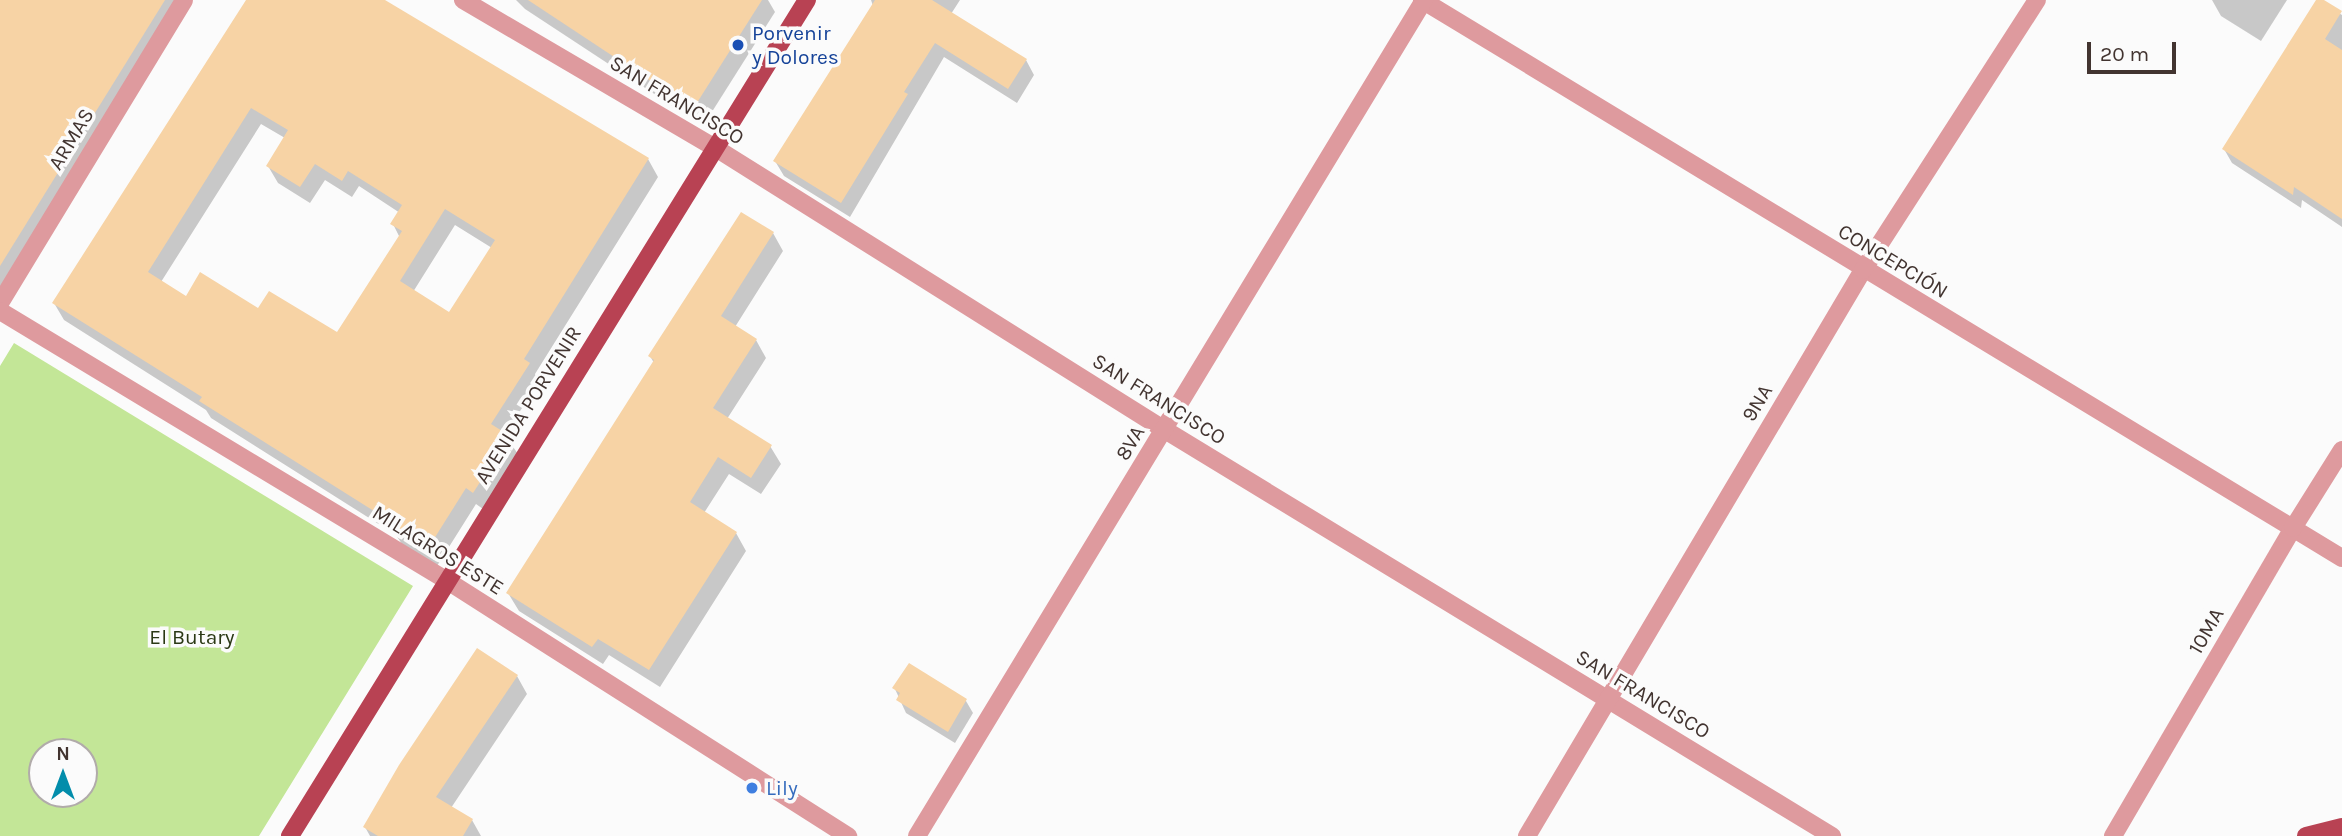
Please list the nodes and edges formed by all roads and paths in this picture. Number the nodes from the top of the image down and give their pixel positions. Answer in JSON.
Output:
{"nodes":[{"id":1,"x":184,"y":0,"type":"edge"},
{"id":2,"x":463,"y":0,"type":"edge"},
{"id":3,"x":807,"y":0,"type":"edge"},
{"id":4,"x":1423,"y":0,"type":"edge"},
{"id":5,"x":2037,"y":0,"type":"edge"},
{"id":6,"x":714,"y":147,"type":"junction"},
{"id":7,"x":1863,"y":270,"type":"junction"},
{"id":8,"x":0,"y":303,"type":"edge"},
{"id":9,"x":0,"y":311,"type":"edge"},
{"id":10,"x":1165,"y":429,"type":"junction"},
{"id":11,"x":2342,"y":450,"type":"edge"},
{"id":12,"x":2293,"y":528,"type":"junction"},
{"id":13,"x":2342,"y":558,"type":"edge"},
{"id":14,"x":446,"y":580,"type":"junction"},
{"id":15,"x":1607,"y":698,"type":"junction"},
{"id":16,"x":2342,"y":827,"type":"edge"},
{"id":17,"x":290,"y":836,"type":"edge"},
{"id":18,"x":848,"y":836,"type":"edge"},
{"id":19,"x":917,"y":836,"type":"edge"},
{"id":20,"x":1527,"y":836,"type":"edge"},
{"id":21,"x":1832,"y":836,"type":"edge"},
{"id":22,"x":2113,"y":836,"type":"edge"},
{"id":23,"x":2306,"y":836,"type":"edge"}],
"edges":[{"from":1,"to":8,"type":"street","name":"ARMAS"},
{"from":2,"to":6,"type":"street","name":"SAN FRANCISCO"},
{"from":3,"to":6,"type":"main road","name":"AVENIDA PORVENIR"},
{"from":4,"to":7,"type":"street","name":"CONCEPCIÓN"},
{"from":4,"to":10,"type":"street","name":"8VA"},
{"from":5,"to":7,"type":"street","name":"9NA"},
{"from":6,"to":10,"type":"street","name":"SAN FRANCISCO"},
{"from":6,"to":14,"type":"main road","name":"AVENIDA PORVENIR"},
{"from":7,"to":12,"type":"street","name":"CONCEPCIÓN"},
{"from":7,"to":15,"type":"street","name":"9NA"},
{"from":9,"to":14,"type":"street","name":"MILAGROS ESTE"},
{"from":10,"to":15,"type":"street","name":"SAN FRANCISCO"},
{"from":10,"to":19,"type":"street","name":"8VA"},
{"from":11,"to":12,"type":"street","name":"10MA"},
{"from":12,"to":13,"type":"street","name":"CONCEPCIÓN"},
{"from":12,"to":22,"type":"street","name":"10MA"},
{"from":14,"to":17,"type":"main road","name":"AVENIDA PORVENIR"},
{"from":14,"to":18,"type":"street","name":"MILAGROS ESTE"},
{"from":15,"to":20,"type":"street","name":"9NA"},
{"from":15,"to":21,"type":"street","name":"SAN FRANCISCO"},
{"from":16,"to":23,"type":"main road"}]}
